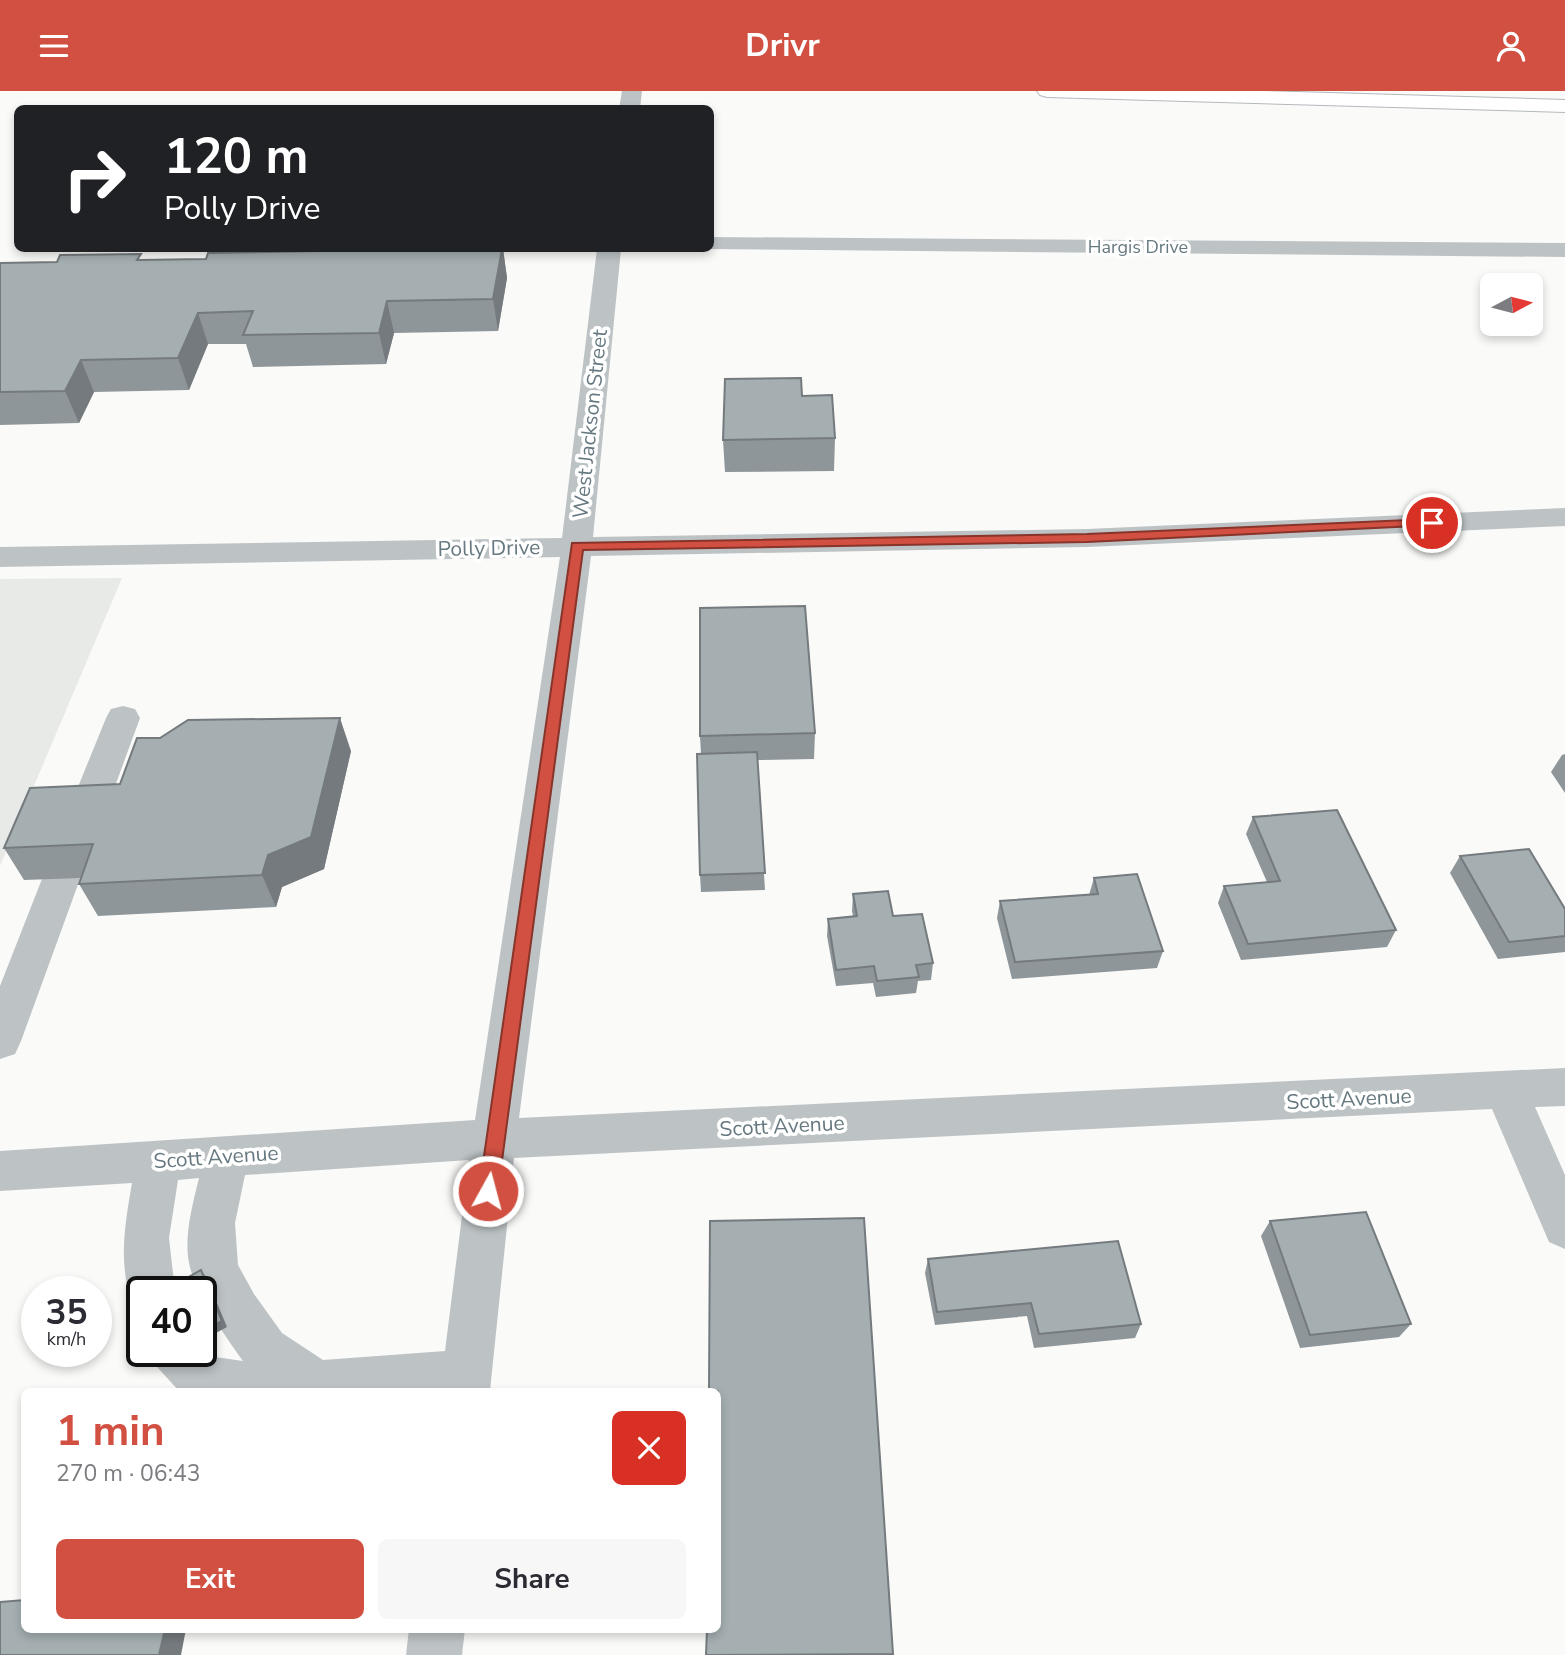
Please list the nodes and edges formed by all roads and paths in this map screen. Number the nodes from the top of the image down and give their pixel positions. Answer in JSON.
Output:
{"nodes":[{"id":1,"x":1047,"y":91,"type":"edge"},
{"id":2,"x":1140,"y":92,"type":"edge"},
{"id":3,"x":1411,"y":96,"type":"edge"},
{"id":4,"x":1565,"y":106,"type":"edge"},
{"id":5,"x":714,"y":244,"type":"edge"},
{"id":6,"x":1565,"y":250,"type":"edge"},
{"id":7,"x":609,"y":252,"type":"edge"},
{"id":8,"x":1565,"y":517,"type":"edge"},
{"id":9,"x":577,"y":546,"type":"junction"},
{"id":10,"x":0,"y":557,"type":"edge"},
{"id":11,"x":123,"y":717,"type":"dead end"},
{"id":12,"x":84,"y":819,"type":"edge"},
{"id":13,"x":61,"y":879,"type":"edge"},
{"id":14,"x":0,"y":1041,"type":"edge"},
{"id":15,"x":1565,"y":1087,"type":"edge"},
{"id":16,"x":1506,"y":1091,"type":"junction"},
{"id":17,"x":494,"y":1139,"type":"junction"},
{"id":18,"x":226,"y":1156,"type":"junction"},
{"id":19,"x":159,"y":1160,"type":"junction"},
{"id":20,"x":0,"y":1171,"type":"edge"},
{"id":21,"x":1565,"y":1227,"type":"edge"},
{"id":22,"x":150,"y":1276,"type":"edge"},
{"id":23,"x":190,"y":1367,"type":"edge"},
{"id":24,"x":466,"y":1383,"type":"edge"},
{"id":25,"x":317,"y":1385,"type":"junction"},
{"id":26,"x":437,"y":1633,"type":"edge"},
{"id":27,"x":434,"y":1655,"type":"edge"}],
"edges":[{"from":1,"to":2,"type":"main road"},
{"from":2,"to":3,"type":"main road"},
{"from":3,"to":4,"type":"main road"},
{"from":5,"to":6,"type":"street","name":"Hargis Drive"},
{"from":7,"to":9,"type":"street","name":"West Jackson Street"},
{"from":8,"to":9,"type":"street","name":"Polly Drive"},
{"from":9,"to":10,"type":"street","name":"Polly Drive"},
{"from":9,"to":17,"type":"street","name":"West Jackson Street"},
{"from":11,"to":12,"type":"street"},
{"from":13,"to":14,"type":"street"},
{"from":15,"to":16,"type":"street","name":"Scott Avenue"},
{"from":16,"to":17,"type":"street","name":"Scott Avenue"},
{"from":16,"to":21,"type":"street"},
{"from":17,"to":18,"type":"street","name":"Scott Avenue"},
{"from":17,"to":24,"type":"street","name":"West Jackson Street"},
{"from":18,"to":19,"type":"street","name":"Scott Avenue"},
{"from":18,"to":25,"type":"street"},
{"from":19,"to":20,"type":"street","name":"Scott Avenue"},
{"from":19,"to":22,"type":"street"},
{"from":23,"to":25,"type":"street"},
{"from":24,"to":25,"type":"street"},
{"from":26,"to":27,"type":"street"}]}
